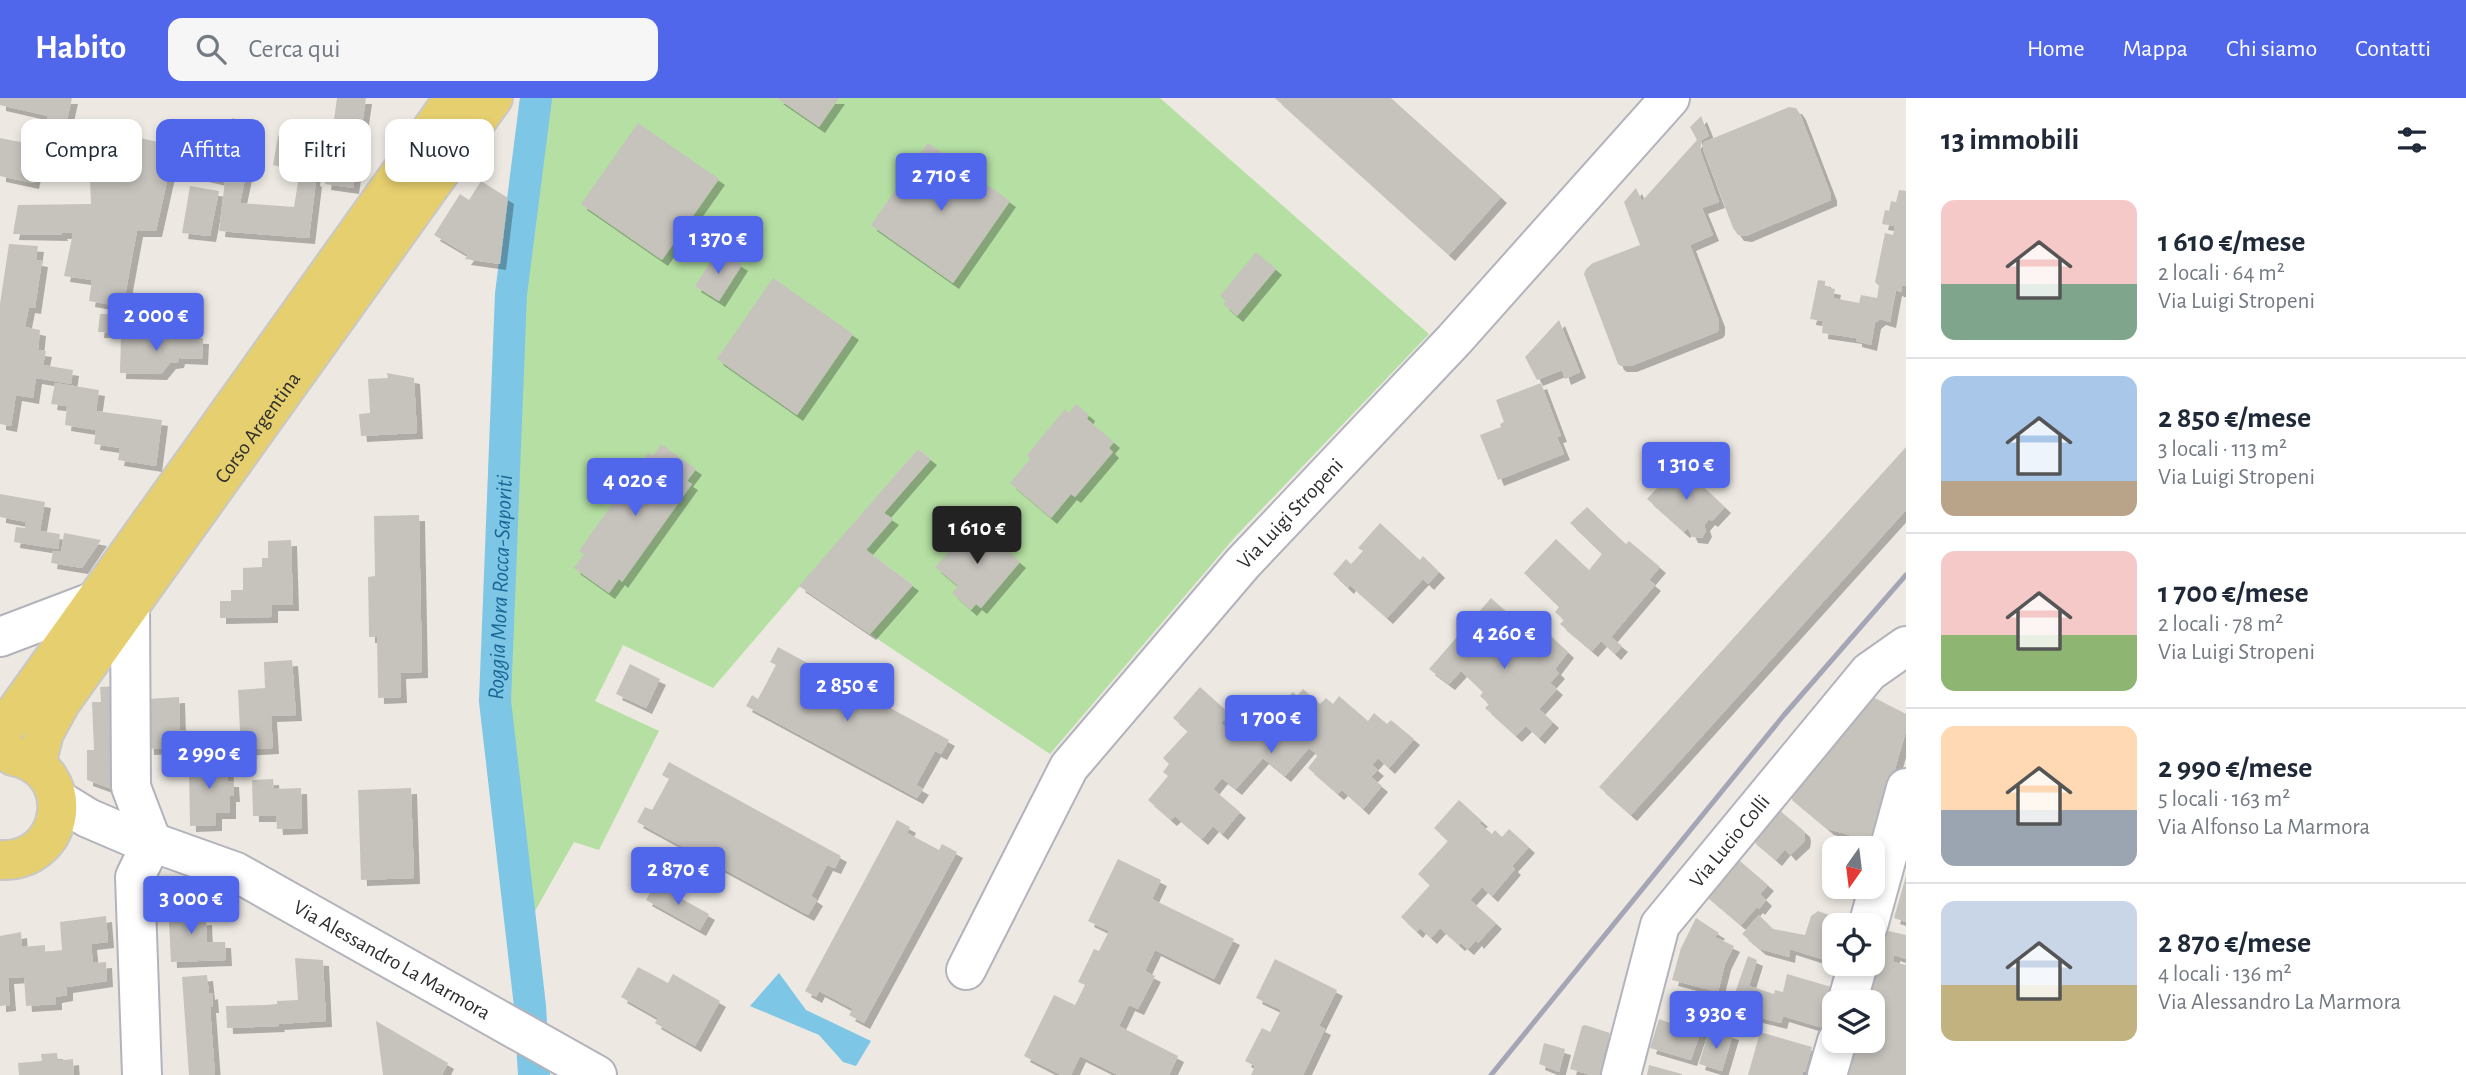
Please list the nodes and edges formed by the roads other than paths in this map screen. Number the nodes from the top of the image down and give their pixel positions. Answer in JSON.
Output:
{"nodes":[{"id":1,"x":454,"y":98,"type":"edge"},
{"id":2,"x":493,"y":98,"type":"edge"},
{"id":3,"x":1670,"y":98,"type":"edge"},
{"id":4,"x":112,"y":603,"type":"junction"},
{"id":5,"x":0,"y":637,"type":"edge"},
{"id":6,"x":1906,"y":646,"type":"edge"},
{"id":7,"x":0,"y":734,"type":"edge"},
{"id":8,"x":18,"y":760,"type":"edge"},
{"id":9,"x":1906,"y":788,"type":"edge"},
{"id":10,"x":57,"y":799,"type":"junction"},
{"id":11,"x":141,"y":839,"type":"junction"},
{"id":12,"x":45,"y":843,"type":"junction"},
{"id":13,"x":0,"y":860,"type":"edge"},
{"id":14,"x":1872,"y":913,"type":"edge"},
{"id":15,"x":966,"y":970,"type":"dead end"},
{"id":16,"x":1833,"y":1053,"type":"edge"},
{"id":17,"x":142,"y":1075,"type":"edge"},
{"id":18,"x":597,"y":1075,"type":"edge"},
{"id":19,"x":1621,"y":1075,"type":"edge"},
{"id":20,"x":1827,"y":1075,"type":"edge"}],
"edges":[{"from":1,"to":4,"type":"main road","name":"Corso Argentina"},
{"from":2,"to":4,"type":"main road","name":"Corso Argentina"},
{"from":3,"to":15,"type":"street","name":"Via Luigi Stropeni"},
{"from":4,"to":5,"type":"street"},
{"from":4,"to":7,"type":"main road","name":"Corso Argentina"},
{"from":4,"to":8,"type":"main road","name":"Corso Argentina"},
{"from":4,"to":11,"type":"street"},
{"from":6,"to":19,"type":"street","name":"Via Lucio Colli"},
{"from":8,"to":10,"type":"main road"},
{"from":9,"to":14,"type":"street"},
{"from":10,"to":11,"type":"street"},
{"from":10,"to":12,"type":"main road"},
{"from":11,"to":12,"type":"street"},
{"from":11,"to":17,"type":"street"},
{"from":11,"to":18,"type":"street","name":"Via Alessandro La Marmora"},
{"from":12,"to":13,"type":"main road"},
{"from":16,"to":20,"type":"street"}]}
